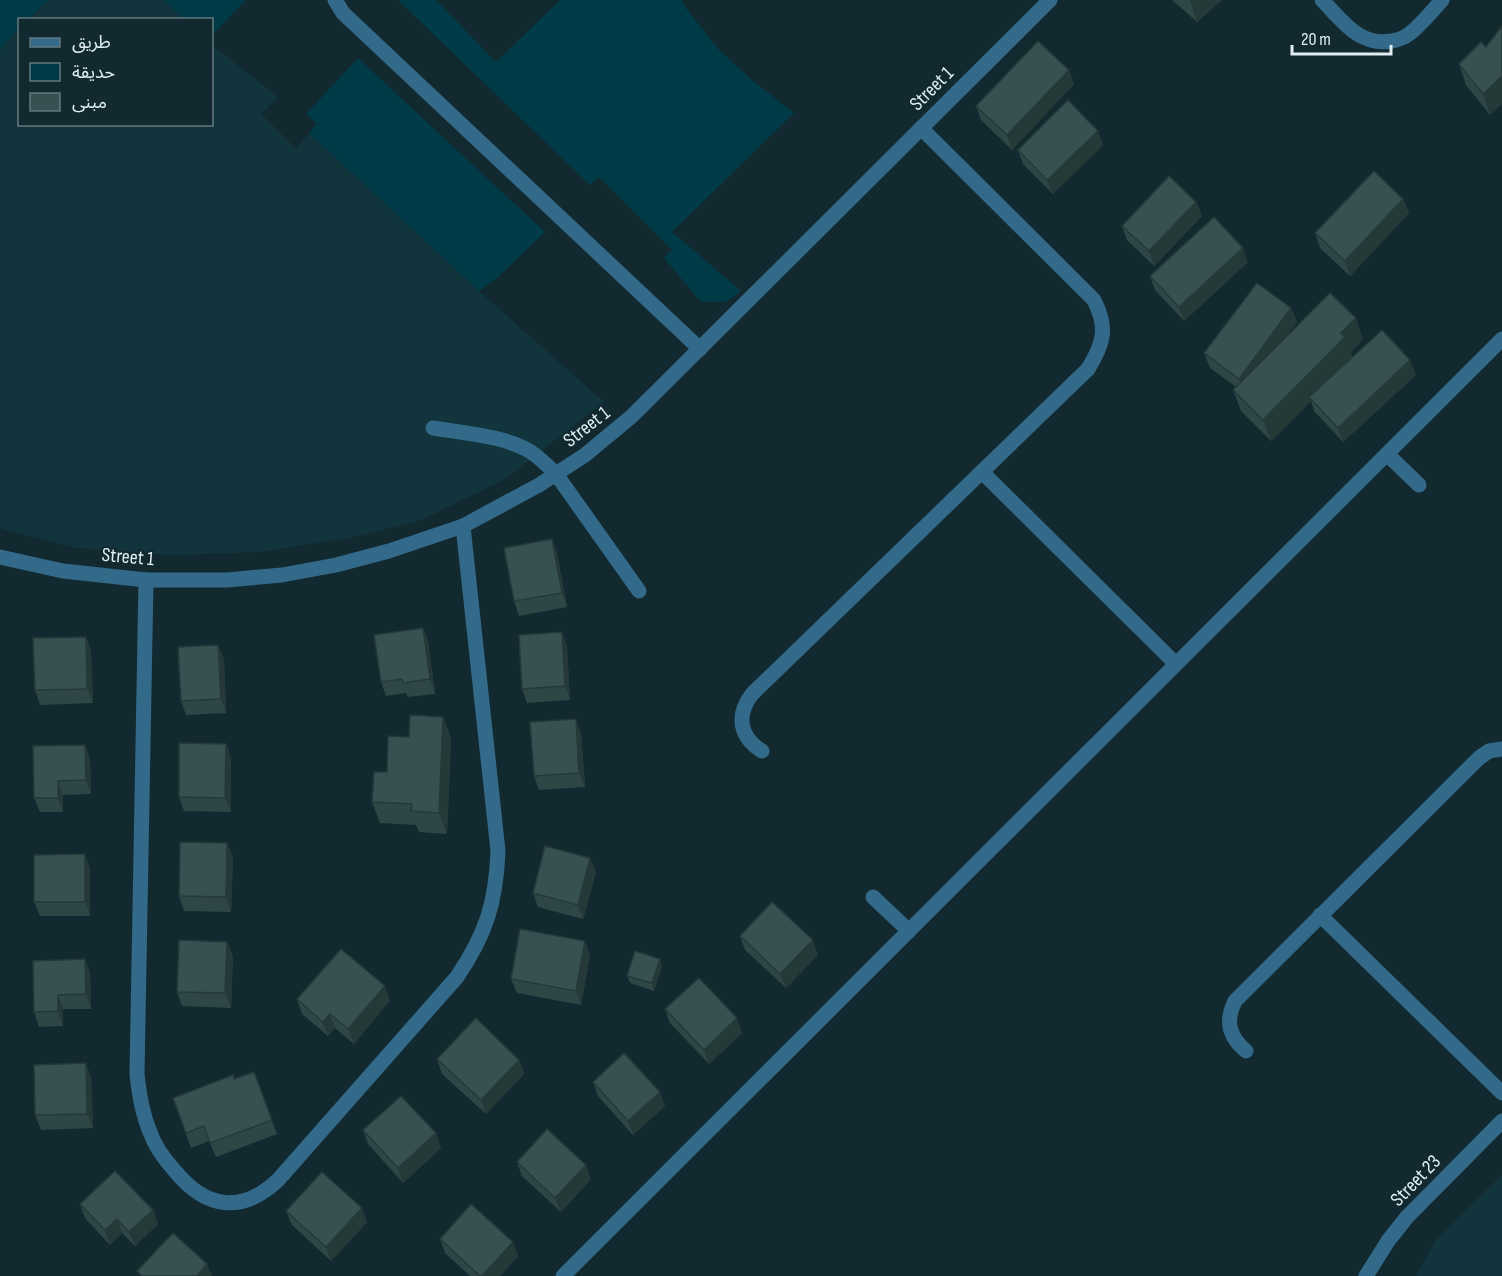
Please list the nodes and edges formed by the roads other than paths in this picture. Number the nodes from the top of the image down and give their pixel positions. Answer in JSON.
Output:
{"nodes":[{"id":1,"x":335,"y":0,"type":"edge"},
{"id":2,"x":1050,"y":0,"type":"edge"},
{"id":3,"x":1322,"y":0,"type":"edge"},
{"id":4,"x":1442,"y":0,"type":"edge"},
{"id":5,"x":921,"y":128,"type":"junction"},
{"id":6,"x":1502,"y":339,"type":"edge"},
{"id":7,"x":700,"y":349,"type":"junction"},
{"id":8,"x":433,"y":428,"type":"dead end"},
{"id":9,"x":1387,"y":454,"type":"junction"},
{"id":10,"x":982,"y":472,"type":"junction"},
{"id":11,"x":556,"y":474,"type":"junction"},
{"id":12,"x":1419,"y":485,"type":"dead end"},
{"id":13,"x":463,"y":526,"type":"junction"},
{"id":14,"x":0,"y":557,"type":"edge"},
{"id":15,"x":146,"y":580,"type":"junction"},
{"id":16,"x":639,"y":591,"type":"dead end"},
{"id":17,"x":1176,"y":664,"type":"junction"},
{"id":18,"x":1502,"y":749,"type":"edge"},
{"id":19,"x":762,"y":751,"type":"dead end"},
{"id":20,"x":873,"y":897,"type":"dead end"},
{"id":21,"x":1320,"y":915,"type":"junction"},
{"id":22,"x":909,"y":931,"type":"junction"},
{"id":23,"x":1246,"y":1051,"type":"dead end"},
{"id":24,"x":1502,"y":1093,"type":"edge"},
{"id":25,"x":1502,"y":1121,"type":"edge"},
{"id":26,"x":563,"y":1276,"type":"edge"},
{"id":27,"x":1366,"y":1276,"type":"edge"}],
"edges":[{"from":1,"to":7,"type":"street"},
{"from":2,"to":5,"type":"street","name":"Street 1"},
{"from":3,"to":4,"type":"street"},
{"from":5,"to":7,"type":"street","name":"Street 1"},
{"from":5,"to":10,"type":"street"},
{"from":6,"to":9,"type":"street"},
{"from":7,"to":11,"type":"street","name":"Street 1"},
{"from":8,"to":11,"type":"street"},
{"from":9,"to":12,"type":"street"},
{"from":9,"to":17,"type":"street"},
{"from":10,"to":17,"type":"street"},
{"from":10,"to":19,"type":"street"},
{"from":11,"to":13,"type":"street","name":"Street 1"},
{"from":11,"to":16,"type":"street"},
{"from":13,"to":15,"type":"street","name":"Street 1"},
{"from":13,"to":15,"type":"street"},
{"from":14,"to":15,"type":"street","name":"Street 1"},
{"from":17,"to":22,"type":"street"},
{"from":18,"to":21,"type":"street"},
{"from":20,"to":22,"type":"street"},
{"from":21,"to":23,"type":"street"},
{"from":21,"to":24,"type":"street"},
{"from":22,"to":26,"type":"street"},
{"from":25,"to":27,"type":"street","name":"Street 23"}]}
